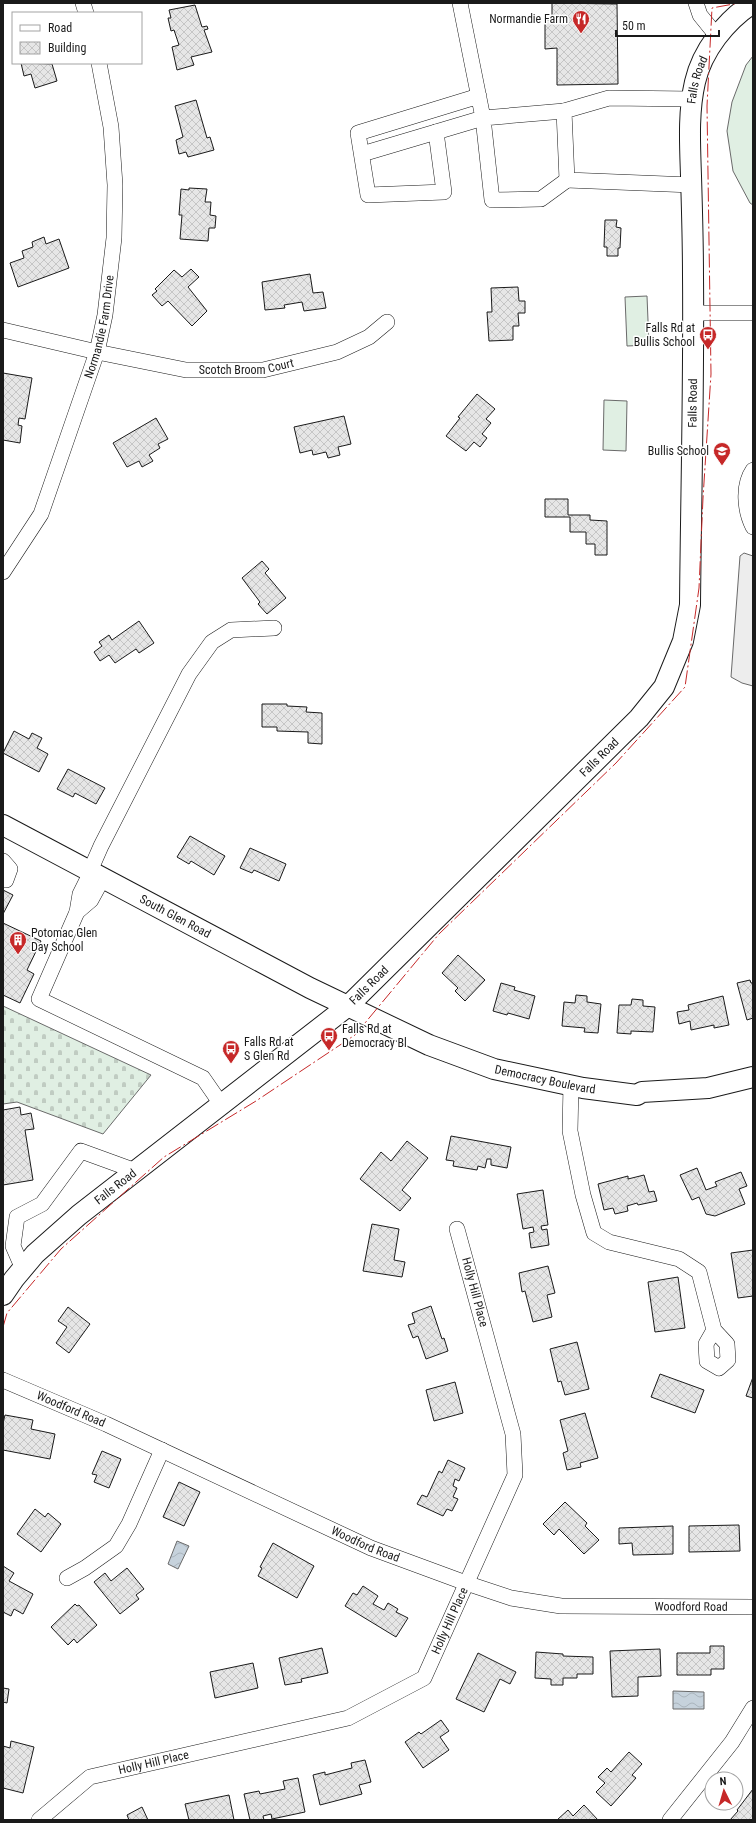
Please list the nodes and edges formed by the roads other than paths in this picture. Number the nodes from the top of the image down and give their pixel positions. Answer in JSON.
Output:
{"nodes":[{"id":1,"x":460,"y":3,"type":"edge"},
{"id":2,"x":696,"y":3,"type":"edge"},
{"id":3,"x":753,"y":3,"type":"edge"},
{"id":4,"x":717,"y":36,"type":"junction"},
{"id":5,"x":99,"y":64,"type":"edge"},
{"id":6,"x":479,"y":96,"type":"junction"},
{"id":7,"x":692,"y":99,"type":"junction"},
{"id":8,"x":564,"y":111,"type":"junction"},
{"id":9,"x":483,"y":118,"type":"junction"},
{"id":10,"x":436,"y":132,"type":"junction"},
{"id":11,"x":362,"y":154,"type":"junction"},
{"id":12,"x":567,"y":180,"type":"junction"},
{"id":13,"x":692,"y":184,"type":"junction"},
{"id":14,"x":694,"y":313,"type":"junction"},
{"id":15,"x":753,"y":313,"type":"edge"},
{"id":16,"x":387,"y":322,"type":"dead end"},
{"id":17,"x":3,"y":330,"type":"edge"},
{"id":18,"x":97,"y":352,"type":"junction"},
{"id":19,"x":753,"y":470,"type":"edge"},
{"id":20,"x":753,"y":527,"type":"edge"},
{"id":21,"x":3,"y":572,"type":"edge"},
{"id":22,"x":274,"y":628,"type":"dead end"},
{"id":23,"x":3,"y":825,"type":"edge"},
{"id":24,"x":3,"y":861,"type":"edge"},
{"id":25,"x":94,"y":874,"type":"junction"},
{"id":26,"x":3,"y":880,"type":"edge"},
{"id":27,"x":348,"y":1006,"type":"junction"},
{"id":28,"x":753,"y":1077,"type":"edge"},
{"id":29,"x":571,"y":1085,"type":"junction"},
{"id":30,"x":221,"y":1104,"type":"junction"},
{"id":31,"x":136,"y":1171,"type":"junction"},
{"id":32,"x":457,"y":1229,"type":"dead end"},
{"id":33,"x":22,"y":1269,"type":"junction"},
{"id":34,"x":3,"y":1295,"type":"edge"},
{"id":35,"x":714,"y":1330,"type":"dead end"},
{"id":36,"x":3,"y":1380,"type":"edge"},
{"id":37,"x":162,"y":1450,"type":"junction"},
{"id":38,"x":67,"y":1578,"type":"dead end"},
{"id":39,"x":466,"y":1583,"type":"junction"},
{"id":40,"x":753,"y":1607,"type":"edge"},
{"id":41,"x":753,"y":1708,"type":"edge"},
{"id":42,"x":39,"y":1820,"type":"edge"},
{"id":43,"x":670,"y":1820,"type":"edge"}],
"edges":[{"from":1,"to":6,"type":"street"},
{"from":2,"to":4,"type":"street"},
{"from":3,"to":4,"type":"main road","name":"Falls Road"},
{"from":4,"to":7,"type":"main road","name":"Falls Road"},
{"from":5,"to":18,"type":"street","name":"Normandie Farm Drive"},
{"from":6,"to":9,"type":"street"},
{"from":6,"to":11,"type":"street"},
{"from":7,"to":8,"type":"street"},
{"from":7,"to":13,"type":"main road","name":"Falls Road"},
{"from":8,"to":9,"type":"street"},
{"from":8,"to":12,"type":"street"},
{"from":9,"to":10,"type":"street"},
{"from":9,"to":12,"type":"street"},
{"from":10,"to":11,"type":"street"},
{"from":10,"to":11,"type":"street"},
{"from":12,"to":13,"type":"street"},
{"from":13,"to":14,"type":"main road","name":"Falls Road"},
{"from":14,"to":15,"type":"street"},
{"from":14,"to":27,"type":"main road","name":"Falls Road"},
{"from":16,"to":18,"type":"street","name":"Scotch Broom Court"},
{"from":17,"to":18,"type":"street","name":"Scotch Broom Court"},
{"from":18,"to":21,"type":"street","name":"Normandie Farm Drive"},
{"from":19,"to":20,"type":"street"},
{"from":22,"to":25,"type":"street"},
{"from":23,"to":25,"type":"main road","name":"South Glen Road"},
{"from":24,"to":26,"type":"street"},
{"from":25,"to":27,"type":"main road","name":"South Glen Road"},
{"from":25,"to":30,"type":"street"},
{"from":27,"to":29,"type":"main road","name":"Democracy Boulevard"},
{"from":27,"to":30,"type":"main road","name":"Falls Road"},
{"from":28,"to":29,"type":"main road","name":"Democracy Boulevard"},
{"from":29,"to":35,"type":"street"},
{"from":30,"to":31,"type":"main road","name":"Falls Road"},
{"from":31,"to":33,"type":"main road","name":"Falls Road"},
{"from":31,"to":33,"type":"street"},
{"from":32,"to":39,"type":"street","name":"Holly Hill Place"},
{"from":33,"to":34,"type":"main road","name":"Falls Road"},
{"from":36,"to":37,"type":"street","name":"Woodford Road"},
{"from":37,"to":38,"type":"street"},
{"from":37,"to":39,"type":"street","name":"Woodford Road"},
{"from":39,"to":40,"type":"street","name":"Woodford Road"},
{"from":39,"to":42,"type":"street","name":"Holly Hill Place"},
{"from":41,"to":43,"type":"street"}]}
